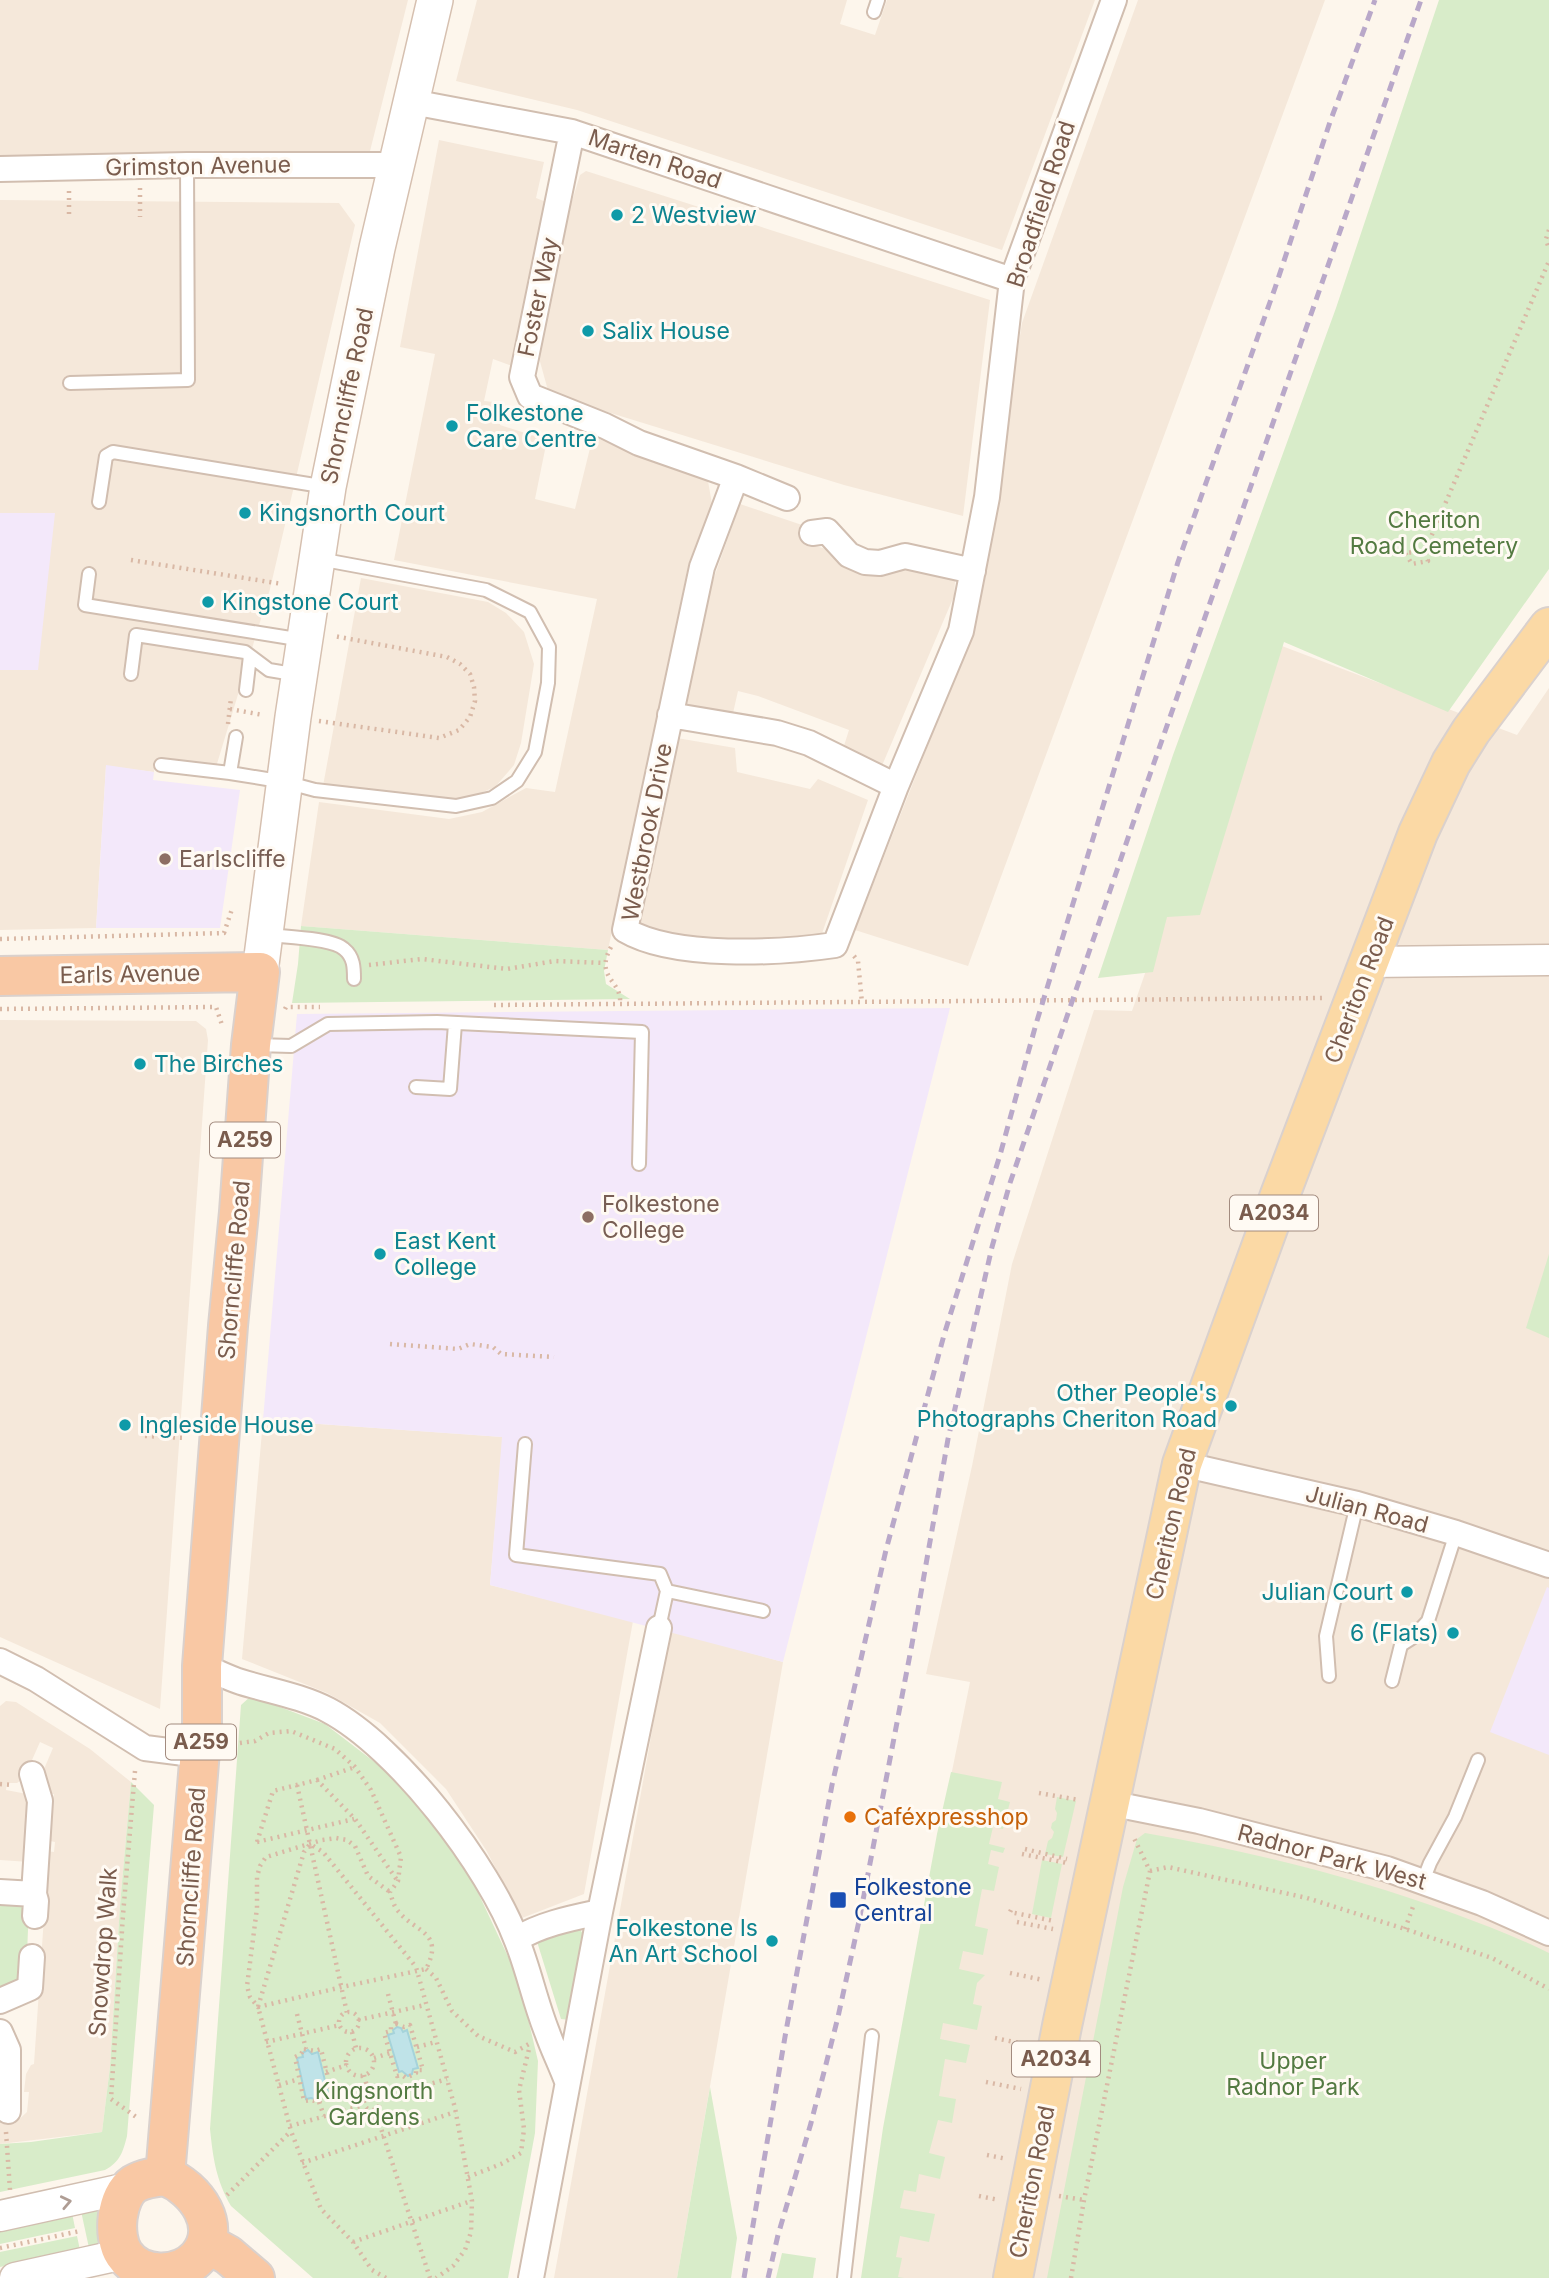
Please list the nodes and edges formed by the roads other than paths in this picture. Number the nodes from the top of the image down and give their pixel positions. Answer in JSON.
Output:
{"nodes":[{"id":1,"x":435,"y":0,"type":"edge"},
{"id":2,"x":1114,"y":0,"type":"edge"},
{"id":3,"x":412,"y":102,"type":"junction"},
{"id":4,"x":572,"y":132,"type":"junction"},
{"id":5,"x":187,"y":165,"type":"junction"},
{"id":6,"x":397,"y":165,"type":"junction"},
{"id":7,"x":0,"y":169,"type":"edge"},
{"id":8,"x":1013,"y":280,"type":"junction"},
{"id":9,"x":70,"y":383,"type":"dead end"},
{"id":10,"x":736,"y":477,"type":"junction"},
{"id":11,"x":328,"y":487,"type":"junction"},
{"id":12,"x":787,"y":498,"type":"dead end"},
{"id":13,"x":99,"y":502,"type":"dead end"},
{"id":14,"x":812,"y":533,"type":"dead end"},
{"id":15,"x":316,"y":558,"type":"junction"},
{"id":16,"x":973,"y":571,"type":"junction"},
{"id":17,"x":89,"y":574,"type":"dead end"},
{"id":18,"x":1549,"y":627,"type":"edge"},
{"id":19,"x":304,"y":636,"type":"junction"},
{"id":20,"x":250,"y":656,"type":"junction"},
{"id":21,"x":131,"y":674,"type":"dead end"},
{"id":22,"x":299,"y":675,"type":"junction"},
{"id":23,"x":246,"y":690,"type":"dead end"},
{"id":24,"x":670,"y":715,"type":"junction"},
{"id":25,"x":236,"y":737,"type":"dead end"},
{"id":26,"x":161,"y":765,"type":"dead end"},
{"id":27,"x":230,"y":773,"type":"junction"},
{"id":28,"x":285,"y":782,"type":"junction"},
{"id":29,"x":896,"y":786,"type":"junction"},
{"id":30,"x":265,"y":934,"type":"junction"},
{"id":31,"x":1549,"y":960,"type":"edge"},
{"id":32,"x":1369,"y":962,"type":"junction"},
{"id":33,"x":260,"y":972,"type":"junction"},
{"id":34,"x":354,"y":973,"type":"road end"},
{"id":35,"x":0,"y":976,"type":"edge"},
{"id":36,"x":455,"y":1024,"type":"junction"},
{"id":37,"x":237,"y":1035,"type":"junction"},
{"id":38,"x":416,"y":1087,"type":"dead end"},
{"id":39,"x":639,"y":1164,"type":"dead end"},
{"id":40,"x":525,"y":1444,"type":"dead end"},
{"id":41,"x":1182,"y":1464,"type":"junction"},
{"id":42,"x":1357,"y":1504,"type":"junction"},
{"id":43,"x":1457,"y":1533,"type":"junction"},
{"id":44,"x":1549,"y":1565,"type":"edge"},
{"id":45,"x":667,"y":1591,"type":"junction"},
{"id":46,"x":763,"y":1611,"type":"dead end"},
{"id":47,"x":659,"y":1628,"type":"joint"},
{"id":48,"x":0,"y":1661,"type":"edge"},
{"id":49,"x":202,"y":1665,"type":"junction"},
{"id":50,"x":1329,"y":1676,"type":"dead end"},
{"id":51,"x":1392,"y":1681,"type":"dead end"},
{"id":52,"x":216,"y":1749,"type":"junction"},
{"id":53,"x":1478,"y":1760,"type":"dead end"},
{"id":54,"x":32,"y":1774,"type":"dead end"},
{"id":55,"x":1110,"y":1804,"type":"junction"},
{"id":56,"x":1420,"y":1888,"type":"junction"},
{"id":57,"x":0,"y":1892,"type":"edge"},
{"id":58,"x":600,"y":1912,"type":"junction"},
{"id":59,"x":1549,"y":1933,"type":"edge"},
{"id":60,"x":517,"y":1939,"type":"junction"},
{"id":61,"x":32,"y":1957,"type":"dead end"},
{"id":62,"x":0,"y":2001,"type":"edge"},
{"id":63,"x":0,"y":2032,"type":"edge"},
{"id":64,"x":872,"y":2036,"type":"dead end"},
{"id":65,"x":568,"y":2081,"type":"junction"},
{"id":66,"x":8,"y":2111,"type":"road end"},
{"id":67,"x":148,"y":2181,"type":"junction"},
{"id":68,"x":6,"y":2207,"type":"edge"},
{"id":69,"x":206,"y":2243,"type":"junction"},
{"id":70,"x":134,"y":2266,"type":"edge"},
{"id":71,"x":176,"y":2275,"type":"edge"},
{"id":72,"x":15,"y":2278,"type":"edge"},
{"id":73,"x":255,"y":2278,"type":"edge"},
{"id":74,"x":531,"y":2278,"type":"edge"},
{"id":75,"x":844,"y":2278,"type":"edge"},
{"id":76,"x":1013,"y":2278,"type":"edge"}],
"edges":[{"from":1,"to":3,"type":"main road","name":"Shorncliffe Road"},
{"from":2,"to":8,"type":"street","name":"Broadfield Road"},
{"from":3,"to":4,"type":"street","name":"Marten Road"},
{"from":3,"to":6,"type":"main road","name":"Shorncliffe Road"},
{"from":4,"to":8,"type":"street","name":"Marten Road"},
{"from":4,"to":10,"type":"street","name":"Foster Way"},
{"from":5,"to":6,"type":"street","name":"Grimston Avenue"},
{"from":5,"to":7,"type":"street","name":"Grimston Avenue"},
{"from":5,"to":9,"type":"lane"},
{"from":6,"to":11,"type":"main road","name":"Shorncliffe Road"},
{"from":8,"to":16,"type":"street","name":"Broadfield Road"},
{"from":10,"to":12,"type":"street","name":"Foster Way"},
{"from":10,"to":24,"type":"street","name":"Westbrook Drive"},
{"from":11,"to":13,"type":"lane"},
{"from":11,"to":15,"type":"main road","name":"Shorncliffe Road"},
{"from":14,"to":16,"type":"street"},
{"from":15,"to":19,"type":"main road","name":"Shorncliffe Road"},
{"from":15,"to":28,"type":"lane"},
{"from":16,"to":29,"type":"street"},
{"from":17,"to":19,"type":"lane"},
{"from":18,"to":32,"type":"main road","name":"Cheriton Road","number":"A2034"},
{"from":19,"to":22,"type":"main road","name":"Shorncliffe Road"},
{"from":20,"to":21,"type":"lane"},
{"from":20,"to":22,"type":"lane"},
{"from":20,"to":23,"type":"lane"},
{"from":22,"to":28,"type":"main road","name":"Shorncliffe Road"},
{"from":24,"to":29,"type":"street"},
{"from":24,"to":29,"type":"street","name":"Westbrook Drive"},
{"from":25,"to":27,"type":"lane"},
{"from":26,"to":27,"type":"lane"},
{"from":27,"to":28,"type":"lane"},
{"from":28,"to":30,"type":"main road","name":"Shorncliffe Road"},
{"from":30,"to":33,"type":"main road","name":"Shorncliffe Road"},
{"from":30,"to":34,"type":"lane"},
{"from":31,"to":32,"type":"street"},
{"from":32,"to":41,"type":"main road","name":"Cheriton Road","number":"A2034"},
{"from":33,"to":35,"type":"highway","name":"Earls Avenue"},
{"from":33,"to":37,"type":"highway","name":"Shorncliffe Road","number":"A259"},
{"from":36,"to":37,"type":"lane"},
{"from":36,"to":38,"type":"lane"},
{"from":36,"to":39,"type":"lane"},
{"from":37,"to":49,"type":"highway","name":"Shorncliffe Road","number":"A259"},
{"from":40,"to":45,"type":"lane"},
{"from":41,"to":42,"type":"street","name":"Julian Road"},
{"from":41,"to":55,"type":"main road","name":"Cheriton Road","number":"A2034"},
{"from":42,"to":43,"type":"street","name":"Julian Road"},
{"from":42,"to":50,"type":"lane"},
{"from":43,"to":44,"type":"street","name":"Julian Road"},
{"from":43,"to":51,"type":"lane"},
{"from":45,"to":46,"type":"lane"},
{"from":45,"to":47,"type":"lane"},
{"from":47,"to":58,"type":"street"},
{"from":48,"to":52,"type":"street"},
{"from":49,"to":52,"type":"highway","name":"Shorncliffe Road","number":"A259"},
{"from":49,"to":60,"type":"street"},
{"from":52,"to":67,"type":"highway","name":"Shorncliffe Road","number":"A259"},
{"from":53,"to":56,"type":"lane"},
{"from":54,"to":57,"type":"street"},
{"from":55,"to":56,"type":"street","name":"Radnor Park West"},
{"from":55,"to":76,"type":"main road","name":"Cheriton Road","number":"A2034"},
{"from":56,"to":59,"type":"street","name":"Radnor Park West"},
{"from":58,"to":60,"type":"street"},
{"from":58,"to":65,"type":"street"},
{"from":60,"to":65,"type":"street"},
{"from":61,"to":62,"type":"street"},
{"from":63,"to":66,"type":"street"},
{"from":64,"to":75,"type":"lane"},
{"from":65,"to":74,"type":"street"},
{"from":68,"to":67,"type":"street","one_way":true},
{"from":67,"to":69,"type":"highway"},
{"from":67,"to":70,"type":"highway"},
{"from":69,"to":71,"type":"highway"},
{"from":69,"to":73,"type":"highway"},
{"from":70,"to":71,"type":"highway"},
{"from":70,"to":72,"type":"street"}]}
